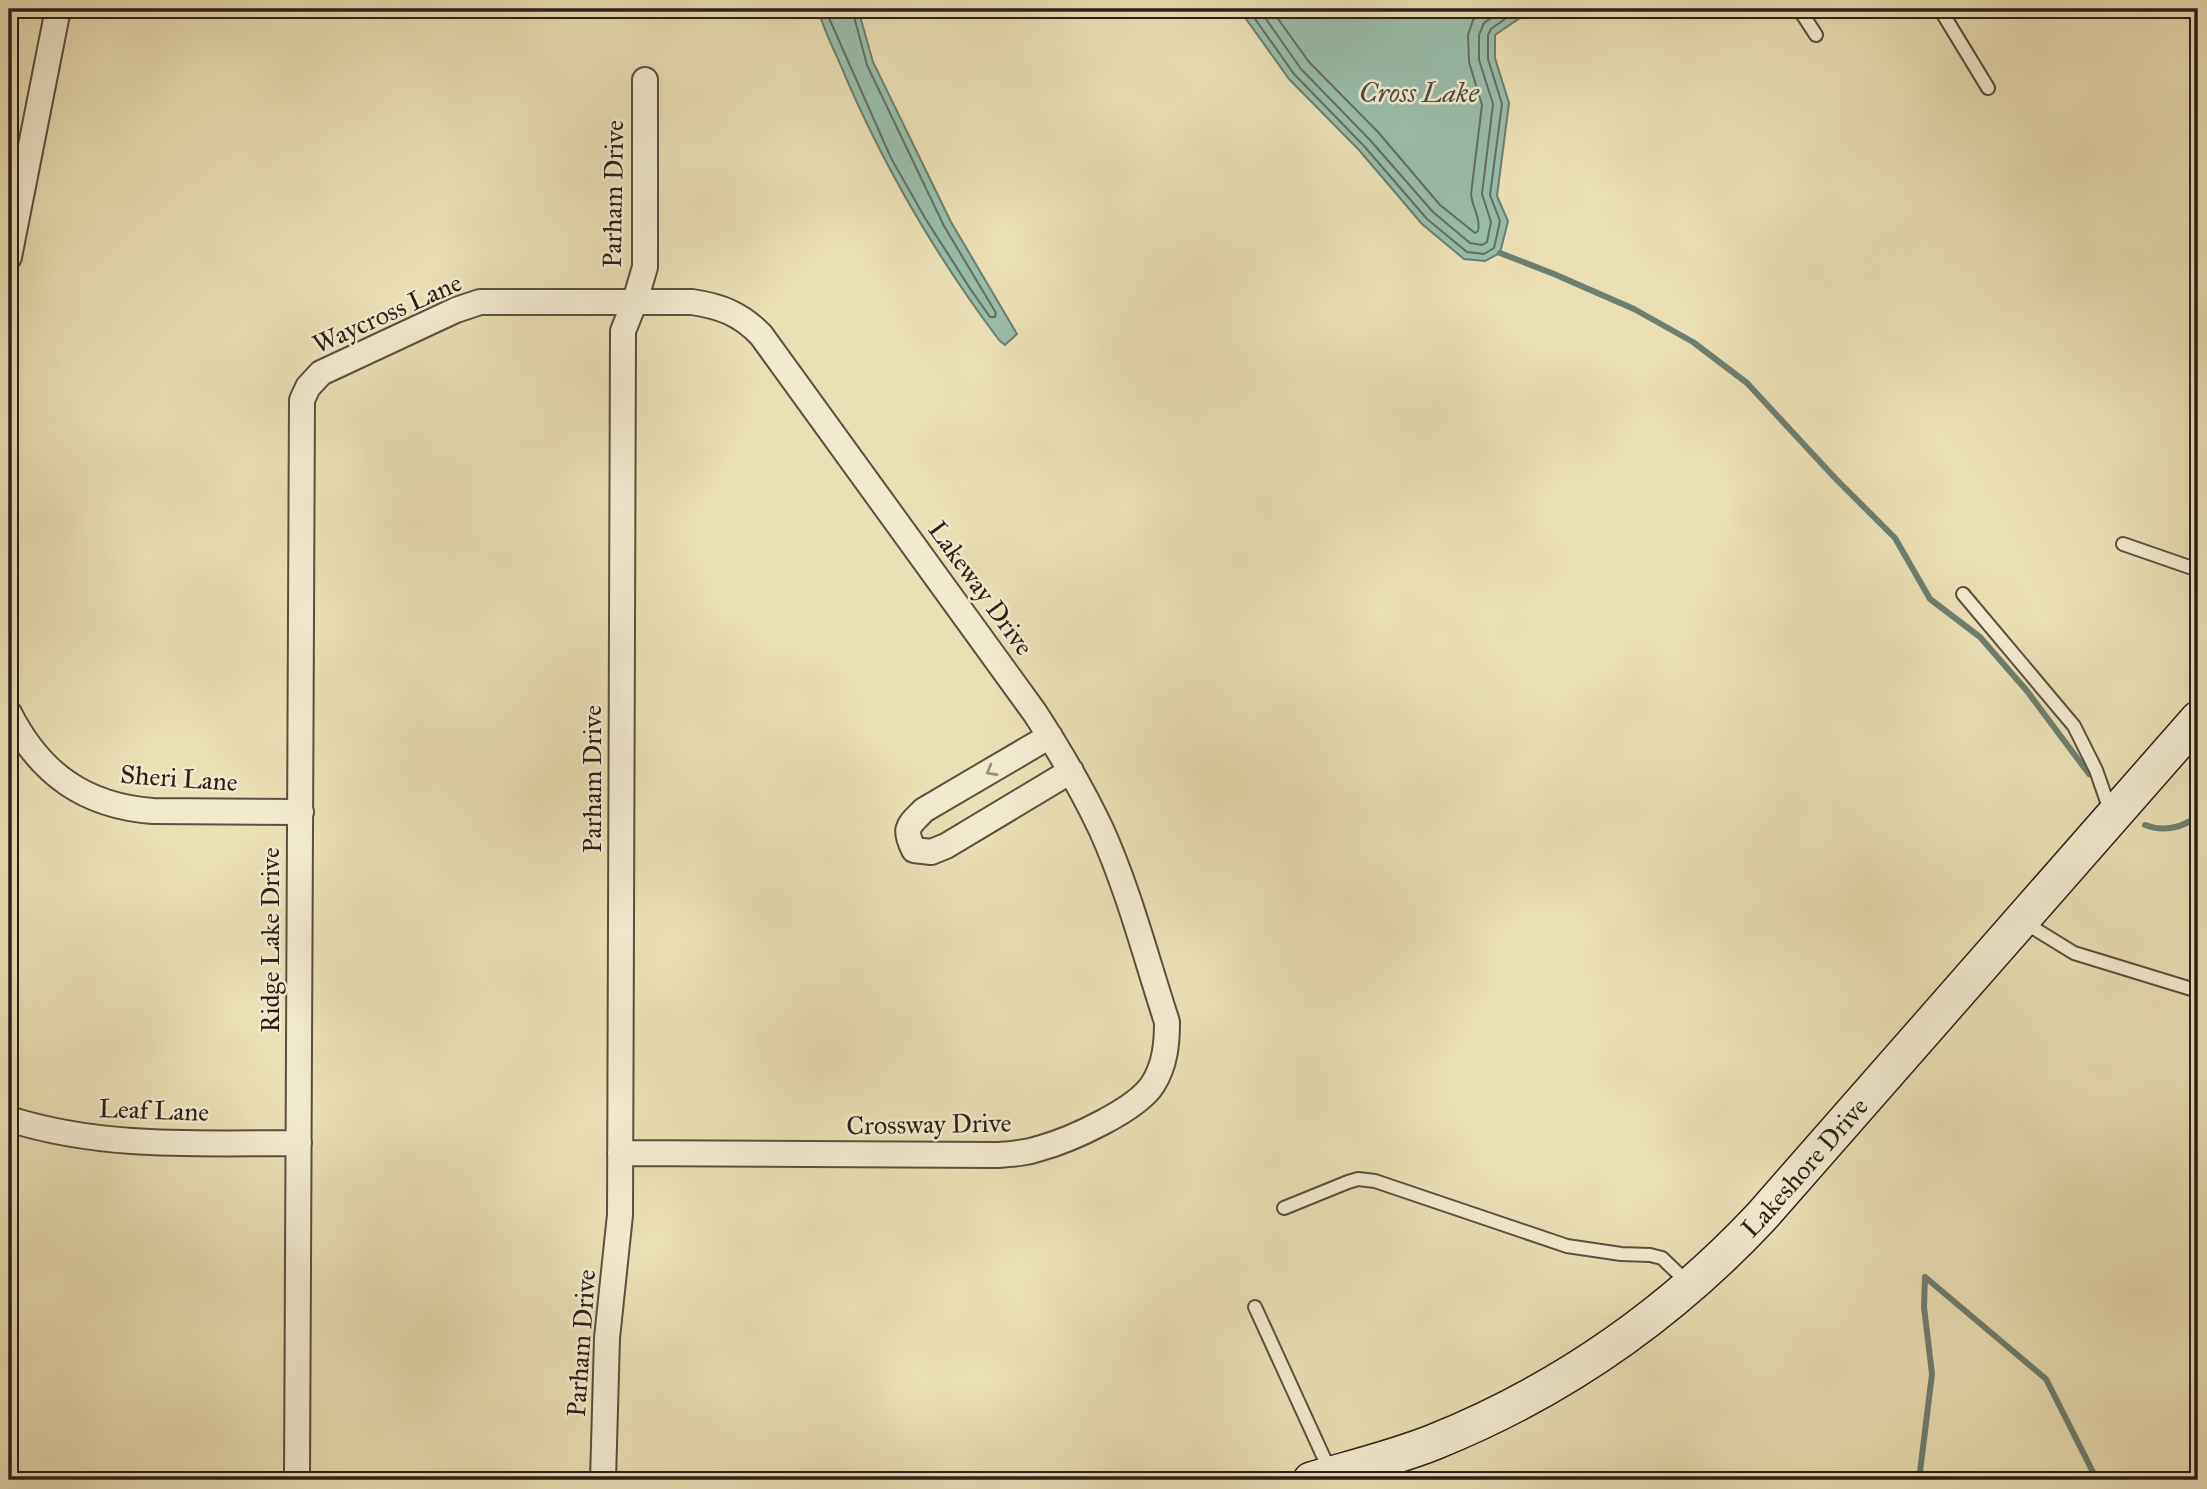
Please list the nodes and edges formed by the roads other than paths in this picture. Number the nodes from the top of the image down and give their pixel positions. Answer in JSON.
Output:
{"nodes":[{"id":1,"x":58,"y":9,"type":"edge"},
{"id":2,"x":1799,"y":9,"type":"edge"},
{"id":3,"x":1940,"y":9,"type":"edge"},
{"id":4,"x":1816,"y":35,"type":"dead end"},
{"id":5,"x":645,"y":80,"type":"dead end"},
{"id":6,"x":1988,"y":88,"type":"dead end"},
{"id":7,"x":9,"y":257,"type":"edge"},
{"id":8,"x":635,"y":301,"type":"junction"},
{"id":9,"x":302,"y":400,"type":"joint"},
{"id":10,"x":2123,"y":544,"type":"dead end"},
{"id":11,"x":2198,"y":570,"type":"edge"},
{"id":12,"x":1963,"y":594,"type":"dead end"},
{"id":13,"x":9,"y":713,"type":"edge"},
{"id":14,"x":2198,"y":719,"type":"edge"},
{"id":15,"x":1050,"y":736,"type":"junction"},
{"id":16,"x":1071,"y":771,"type":"junction"},
{"id":17,"x":301,"y":812,"type":"junction"},
{"id":18,"x":2112,"y":817,"type":"junction"},
{"id":19,"x":2021,"y":921,"type":"junction"},
{"id":20,"x":2198,"y":991,"type":"edge"},
{"id":21,"x":1167,"y":1022,"type":"joint"},
{"id":22,"x":9,"y":1119,"type":"edge"},
{"id":23,"x":299,"y":1143,"type":"junction"},
{"id":24,"x":620,"y":1153,"type":"junction"},
{"id":25,"x":1284,"y":1208,"type":"dead end"},
{"id":26,"x":1690,"y":1285,"type":"junction"},
{"id":27,"x":2198,"y":1285,"type":"edge"},
{"id":28,"x":1255,"y":1307,"type":"dead end"},
{"id":29,"x":2198,"y":1352,"type":"edge"},
{"id":30,"x":1322,"y":1477,"type":"edge"},
{"id":31,"x":297,"y":1480,"type":"edge"},
{"id":32,"x":603,"y":1480,"type":"edge"}],
"edges":[{"from":1,"to":7,"type":"street"},
{"from":2,"to":4,"type":"lane"},
{"from":3,"to":6,"type":"lane"},
{"from":5,"to":8,"type":"street","name":"Parham Drive"},
{"from":8,"to":9,"type":"street","name":"Waycross Lane"},
{"from":8,"to":15,"type":"street","name":"Lakeway Drive"},
{"from":8,"to":24,"type":"street","name":"Parham Drive"},
{"from":9,"to":17,"type":"street","name":"Ridge Lake Drive"},
{"from":10,"to":11,"type":"lane"},
{"from":12,"to":18,"type":"lane"},
{"from":13,"to":17,"type":"street","name":"Sheri Lane"},
{"from":14,"to":18,"type":"main road","name":"Lakeshore Drive"},
{"from":15,"to":16,"type":"street","name":"Lakeway Drive"},
{"from":15,"to":16,"type":"street","one_way":true},
{"from":16,"to":21,"type":"street","name":"Lakeway Drive"},
{"from":17,"to":23,"type":"street","name":"Ridge Lake Drive"},
{"from":18,"to":19,"type":"main road","name":"Lakeshore Drive"},
{"from":19,"to":20,"type":"lane"},
{"from":19,"to":26,"type":"main road","name":"Lakeshore Drive"},
{"from":21,"to":24,"type":"street","name":"Crossway Drive"},
{"from":22,"to":23,"type":"street","name":"Leaf Lane"},
{"from":23,"to":31,"type":"street","name":"Ridge Lake Drive"},
{"from":24,"to":32,"type":"street","name":"Parham Drive"},
{"from":25,"to":26,"type":"lane"},
{"from":26,"to":30,"type":"main road","name":"Lakeshore Drive"},
{"from":27,"to":29,"type":"lane"},
{"from":28,"to":30,"type":"lane"}]}
